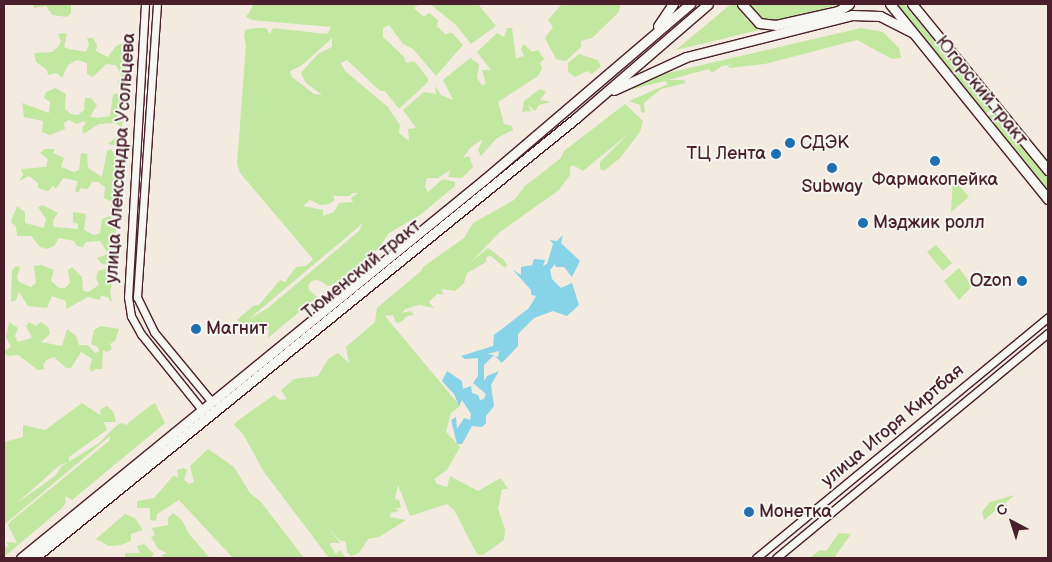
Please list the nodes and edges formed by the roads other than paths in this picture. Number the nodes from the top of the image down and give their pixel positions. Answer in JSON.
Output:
{"nodes":[{"id":1,"x":145,"y":4,"type":"edge"},
{"id":2,"x":157,"y":4,"type":"edge"},
{"id":3,"x":673,"y":4,"type":"edge"},
{"id":4,"x":690,"y":4,"type":"edge"},
{"id":5,"x":708,"y":4,"type":"edge"},
{"id":6,"x":742,"y":4,"type":"edge"},
{"id":7,"x":849,"y":4,"type":"edge"},
{"id":8,"x":890,"y":4,"type":"edge"},
{"id":9,"x":912,"y":4,"type":"edge"},
{"id":10,"x":921,"y":4,"type":"edge"},
{"id":11,"x":913,"y":33,"type":"junction"},
{"id":12,"x":938,"y":35,"type":"junction"},
{"id":13,"x":639,"y":47,"type":"junction"},
{"id":14,"x":576,"y":118,"type":"junction"},
{"id":15,"x":1048,"y":170,"type":"edge"},
{"id":16,"x":1048,"y":199,"type":"edge"},
{"id":17,"x":1048,"y":317,"type":"edge"},
{"id":18,"x":1048,"y":333,"type":"edge"},
{"id":19,"x":212,"y":402,"type":"junction"},
{"id":20,"x":202,"y":410,"type":"junction"},
{"id":21,"x":21,"y":558,"type":"edge"},
{"id":22,"x":34,"y":558,"type":"edge"},
{"id":23,"x":756,"y":558,"type":"edge"},
{"id":24,"x":776,"y":558,"type":"edge"}],
"edges":[{"from":1,"to":20,"type":"street","name":"улица Александра Усольцева"},
{"from":2,"to":19,"type":"street","name":"улица Александра Усольцева"},
{"from":3,"to":13,"type":"main road"},
{"from":4,"to":13,"type":"main road","name":"Тюменский тракт"},
{"from":5,"to":14,"type":"main road","name":"Тюменский тракт"},
{"from":6,"to":7,"type":"main road"},
{"from":8,"to":11,"type":"main road","name":"Югорский тракт"},
{"from":9,"to":12,"type":"main road","name":"Югорский тракт"},
{"from":10,"to":12,"type":"main road"},
{"from":11,"to":14,"type":"main road"},
{"from":11,"to":16,"type":"main road","name":"Югорский тракт"},
{"from":12,"to":15,"type":"main road","name":"Югорский тракт"},
{"from":13,"to":19,"type":"main road","name":"Тюменский тракт"},
{"from":14,"to":22,"type":"main road","name":"Тюменский тракт"},
{"from":17,"to":23,"type":"street","name":"улица Игоря Киртбая"},
{"from":18,"to":24,"type":"street","name":"улица Игоря Киртбая"},
{"from":19,"to":20,"type":"main road","name":"Тюменский тракт"},
{"from":20,"to":21,"type":"main road","name":"Тюменский тракт"}]}
